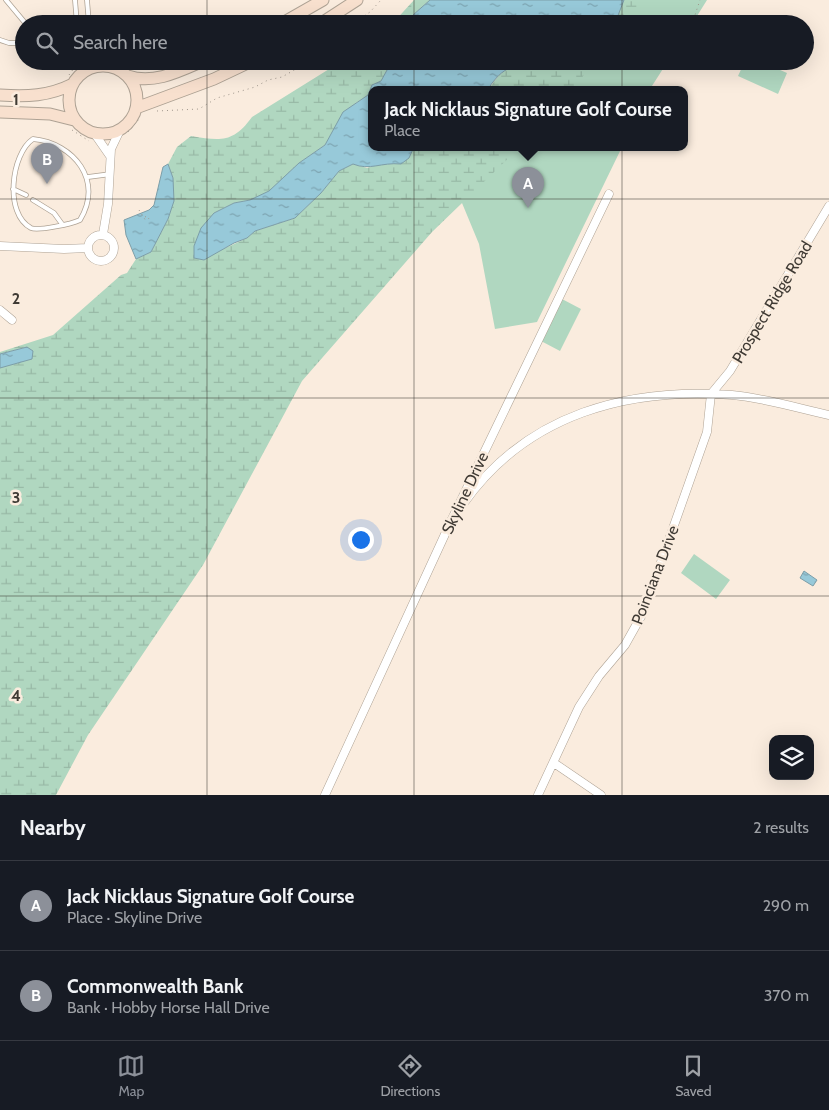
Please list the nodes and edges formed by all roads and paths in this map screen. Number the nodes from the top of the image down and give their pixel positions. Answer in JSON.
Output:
{"nodes":[{"id":1,"x":6,"y":0,"type":"edge"},
{"id":2,"x":75,"y":0,"type":"edge"},
{"id":3,"x":87,"y":0,"type":"edge"},
{"id":4,"x":323,"y":0,"type":"edge"},
{"id":5,"x":357,"y":0,"type":"edge"},
{"id":6,"x":381,"y":0,"type":"edge"},
{"id":7,"x":700,"y":0,"type":"edge"},
{"id":8,"x":18,"y":15,"type":"edge"},
{"id":9,"x":76,"y":15,"type":"edge"},
{"id":10,"x":88,"y":15,"type":"edge"},
{"id":11,"x":297,"y":15,"type":"edge"},
{"id":12,"x":334,"y":15,"type":"edge"},
{"id":13,"x":366,"y":15,"type":"edge"},
{"id":14,"x":695,"y":15,"type":"edge"},
{"id":15,"x":0,"y":40,"type":"edge"},
{"id":16,"x":15,"y":42,"type":"edge"},
{"id":17,"x":79,"y":70,"type":"edge"},
{"id":18,"x":88,"y":70,"type":"edge"},
{"id":19,"x":120,"y":70,"type":"edge"},
{"id":20,"x":178,"y":70,"type":"edge"},
{"id":21,"x":233,"y":70,"type":"edge"},
{"id":22,"x":294,"y":70,"type":"edge"},
{"id":23,"x":128,"y":76,"type":"junction"},
{"id":24,"x":76,"y":80,"type":"junction"},
{"id":25,"x":0,"y":95,"type":"edge"},
{"id":26,"x":141,"y":111,"type":"junction"},
{"id":27,"x":0,"y":112,"type":"edge"},
{"id":28,"x":152,"y":112,"type":"dead end"},
{"id":29,"x":70,"y":124,"type":"junction"},
{"id":30,"x":122,"y":133,"type":"junction"},
{"id":31,"x":95,"y":139,"type":"junction"},
{"id":32,"x":110,"y":156,"type":"junction"},
{"id":33,"x":111,"y":174,"type":"junction"},
{"id":34,"x":88,"y":177,"type":"junction"},
{"id":35,"x":13,"y":189,"type":"junction"},
{"id":36,"x":609,"y":194,"type":"dead end"},
{"id":37,"x":26,"y":195,"type":"dead end"},
{"id":38,"x":33,"y":200,"type":"dead end"},
{"id":39,"x":829,"y":206,"type":"edge"},
{"id":40,"x":139,"y":210,"type":"dead end"},
{"id":41,"x":144,"y":218,"type":"junction"},
{"id":42,"x":149,"y":219,"type":"dead end"},
{"id":43,"x":146,"y":221,"type":"dead end"},
{"id":44,"x":62,"y":224,"type":"junction"},
{"id":45,"x":103,"y":234,"type":"junction"},
{"id":46,"x":0,"y":246,"type":"edge"},
{"id":47,"x":88,"y":248,"type":"junction"},
{"id":48,"x":0,"y":310,"type":"edge"},
{"id":49,"x":12,"y":320,"type":"dead end"},
{"id":50,"x":711,"y":394,"type":"junction"},
{"id":51,"x":829,"y":415,"type":"edge"},
{"id":52,"x":452,"y":519,"type":"junction"},
{"id":53,"x":554,"y":763,"type":"junction"},
{"id":54,"x":325,"y":795,"type":"edge"},
{"id":55,"x":538,"y":795,"type":"edge"},
{"id":56,"x":601,"y":795,"type":"edge"}],
"edges":[{"from":1,"to":8,"type":"lane"},
{"from":2,"to":9,"type":"lane"},
{"from":3,"to":10,"type":"lane"},
{"from":4,"to":11,"type":"main road"},
{"from":5,"to":12,"type":"main road"},
{"from":6,"to":13,"type":"path"},
{"from":7,"to":14,"type":"path"},
{"from":15,"to":16,"type":"lane"},
{"from":17,"to":24,"type":"lane"},
{"from":18,"to":24,"type":"main road"},
{"from":19,"to":23,"type":"main road"},
{"from":20,"to":23,"type":"main road"},
{"from":21,"to":26,"type":"main road"},
{"from":22,"to":28,"type":"path"},
{"from":23,"to":26,"type":"main road"},
{"from":24,"to":25,"type":"main road"},
{"from":24,"to":29,"type":"main road"},
{"from":26,"to":30,"type":"main road"},
{"from":26,"to":30,"type":"path"},
{"from":27,"to":29,"type":"main road"},
{"from":29,"to":31,"type":"path"},
{"from":29,"to":31,"type":"main road"},
{"from":30,"to":31,"type":"main road"},
{"from":30,"to":32,"type":"street"},
{"from":31,"to":32,"type":"street"},
{"from":32,"to":33,"type":"street"},
{"from":33,"to":34,"type":"lane"},
{"from":33,"to":45,"type":"street"},
{"from":34,"to":35,"type":"lane"},
{"from":34,"to":44,"type":"lane"},
{"from":35,"to":37,"type":"lane"},
{"from":35,"to":44,"type":"lane"},
{"from":36,"to":52,"type":"street","name":"Skyline Drive"},
{"from":38,"to":44,"type":"lane"},
{"from":39,"to":50,"type":"street","name":"Prospect Ridge Road"},
{"from":40,"to":41,"type":"path"},
{"from":41,"to":42,"type":"path"},
{"from":41,"to":43,"type":"path"},
{"from":45,"to":47,"type":"street"},
{"from":45,"to":47,"type":"street"},
{"from":46,"to":47,"type":"street"},
{"from":48,"to":49,"type":"street"},
{"from":50,"to":51,"type":"street"},
{"from":50,"to":52,"type":"street"},
{"from":50,"to":53,"type":"street","name":"Poinciana Drive"},
{"from":52,"to":54,"type":"street","name":"Skyline Drive"},
{"from":53,"to":55,"type":"street","name":"Poinciana Drive"},
{"from":53,"to":56,"type":"street"}]}
